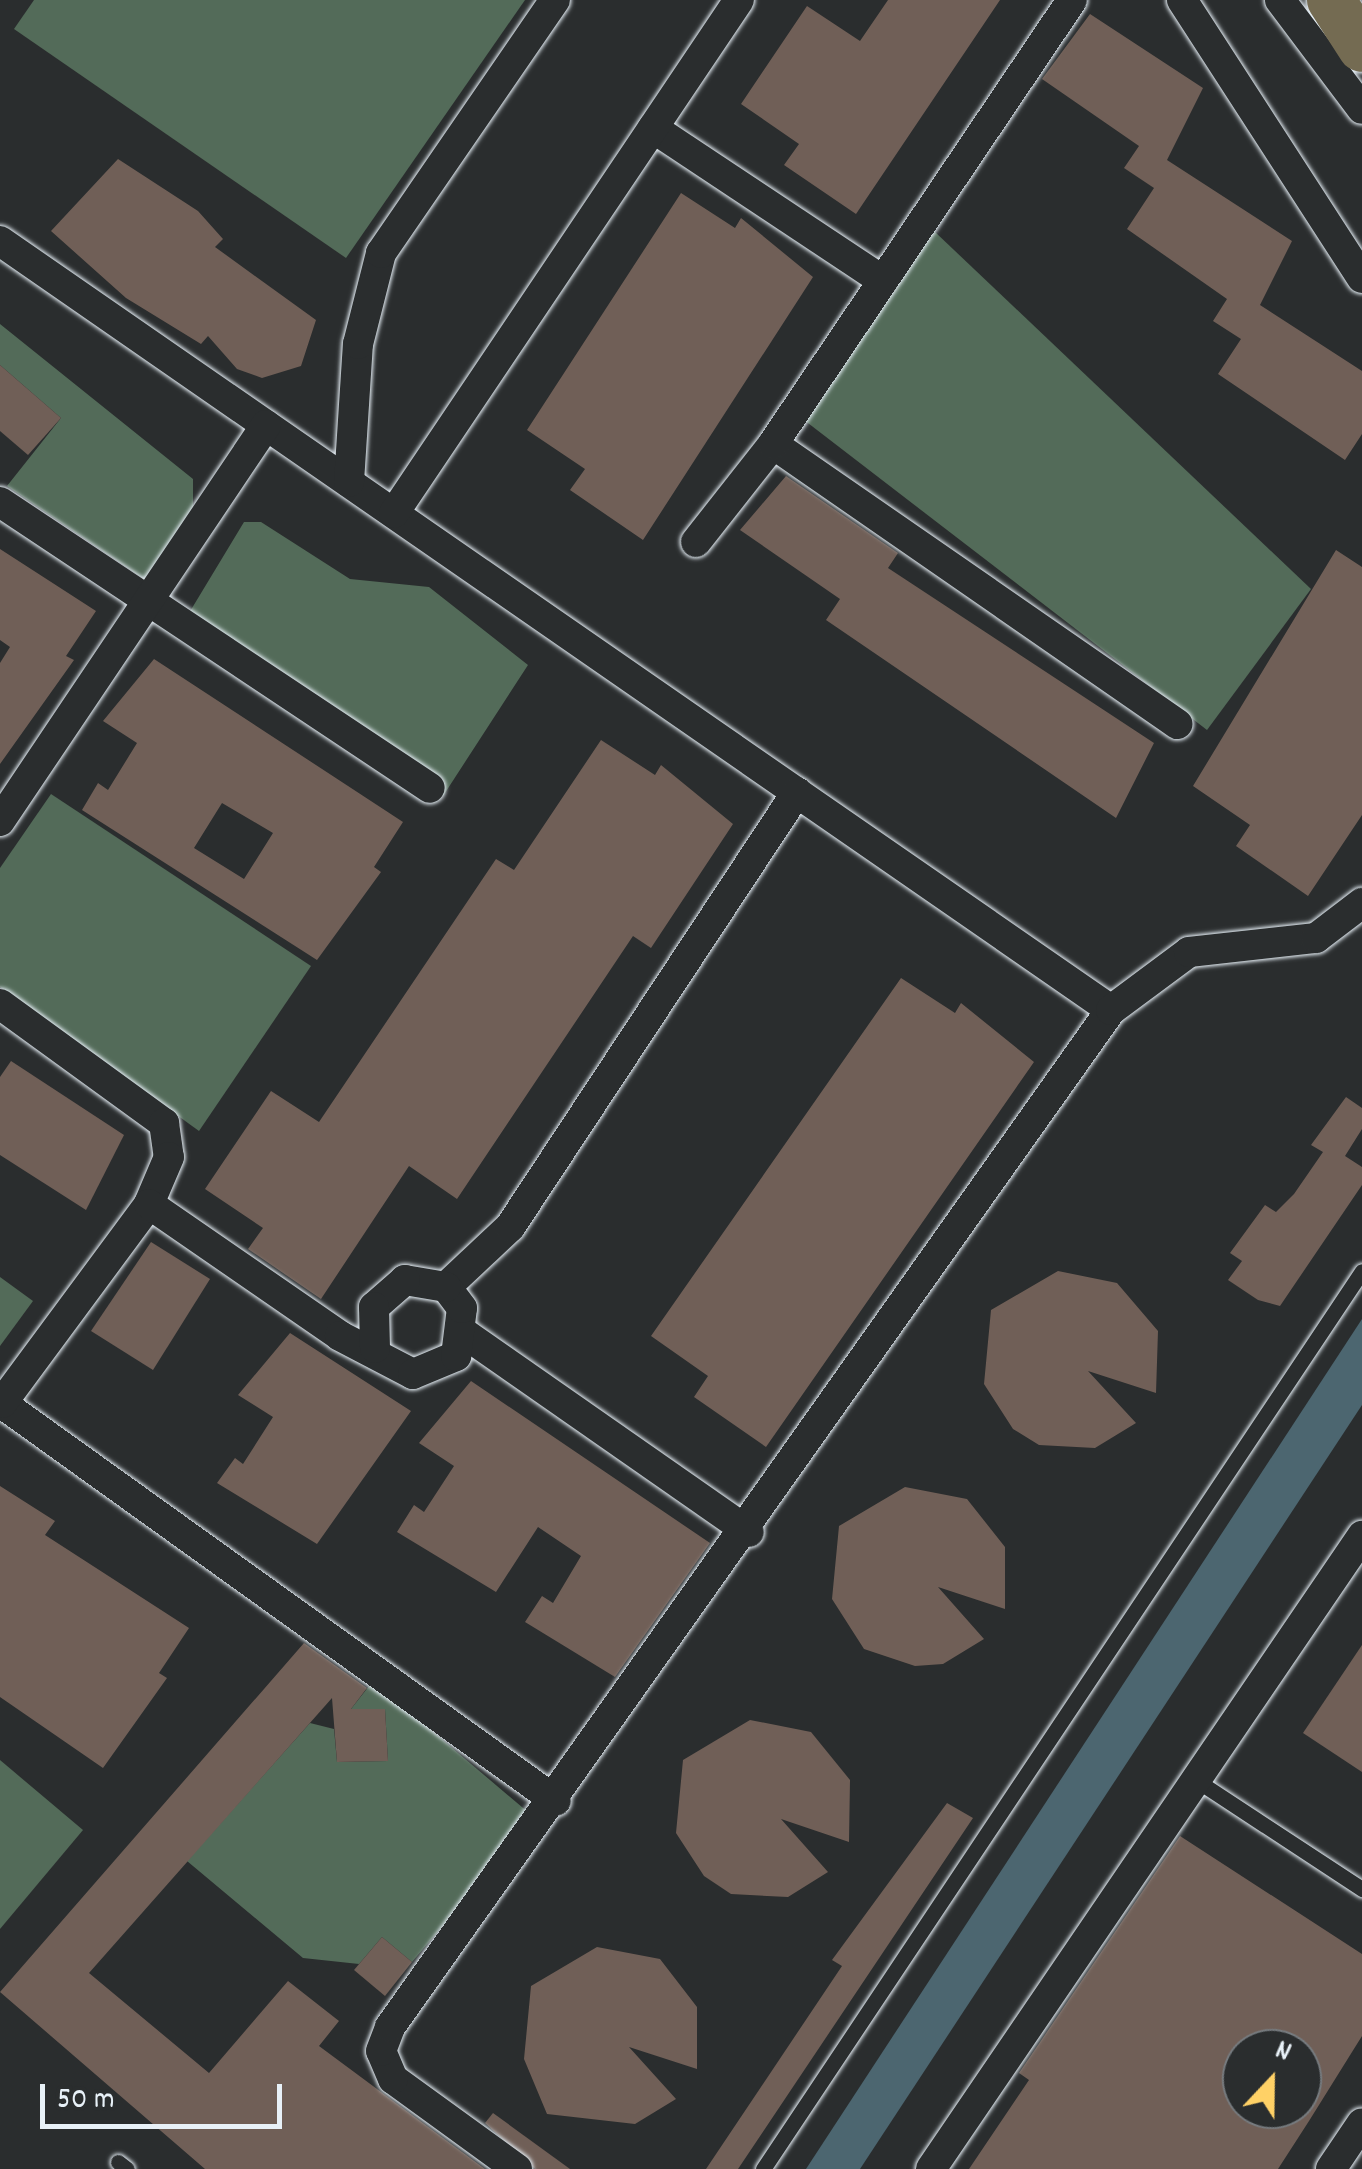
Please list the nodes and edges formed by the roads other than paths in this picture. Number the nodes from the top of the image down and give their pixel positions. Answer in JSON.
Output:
{"nodes":[{"id":1,"x":555,"y":0,"type":"edge"},
{"id":2,"x":739,"y":0,"type":"edge"},
{"id":3,"x":1072,"y":0,"type":"edge"},
{"id":4,"x":1182,"y":0,"type":"edge"},
{"id":5,"x":1280,"y":0,"type":"edge"},
{"id":6,"x":1331,"y":0,"type":"edge"},
{"id":7,"x":1362,"y":48,"type":"edge"},
{"id":8,"x":1362,"y":109,"type":"edge"},
{"id":9,"x":653,"y":128,"type":"junction"},
{"id":10,"x":0,"y":241,"type":"edge"},
{"id":11,"x":1362,"y":278,"type":"edge"},
{"id":12,"x":882,"y":280,"type":"junction"},
{"id":13,"x":266,"y":425,"type":"junction"},
{"id":14,"x":773,"y":444,"type":"junction"},
{"id":15,"x":349,"y":482,"type":"junction"},
{"id":16,"x":0,"y":502,"type":"edge"},
{"id":17,"x":394,"y":513,"type":"junction"},
{"id":18,"x":696,"y":542,"type":"dead end"},
{"id":19,"x":147,"y":603,"type":"junction"},
{"id":20,"x":1177,"y":724,"type":"dead end"},
{"id":21,"x":430,"y":788,"type":"dead end"},
{"id":22,"x":797,"y":792,"type":"junction"},
{"id":23,"x":0,"y":821,"type":"edge"},
{"id":24,"x":1362,"y":903,"type":"edge"},
{"id":25,"x":0,"y":1004,"type":"edge"},
{"id":26,"x":1111,"y":1010,"type":"junction"},
{"id":27,"x":149,"y":1204,"type":"junction"},
{"id":28,"x":1362,"y":1271,"type":"edge"},
{"id":29,"x":446,"y":1287,"type":"junction"},
{"id":30,"x":465,"y":1334,"type":"junction"},
{"id":31,"x":374,"y":1348,"type":"junction"},
{"id":32,"x":1,"y":1403,"type":"edge"},
{"id":33,"x":748,"y":1532,"type":"junction"},
{"id":34,"x":1362,"y":1536,"type":"edge"},
{"id":35,"x":1196,"y":1780,"type":"junction"},
{"id":36,"x":556,"y":1801,"type":"junction"},
{"id":37,"x":1362,"y":1889,"type":"edge"},
{"id":38,"x":1362,"y":2123,"type":"edge"},
{"id":39,"x":516,"y":2169,"type":"edge"},
{"id":40,"x":763,"y":2169,"type":"edge"},
{"id":41,"x":931,"y":2169,"type":"edge"},
{"id":42,"x":1332,"y":2169,"type":"edge"}],
"edges":[{"from":1,"to":15,"type":"street"},
{"from":2,"to":9,"type":"street"},
{"from":3,"to":12,"type":"street"},
{"from":4,"to":11,"type":"street"},
{"from":5,"to":8,"type":"street"},
{"from":6,"to":7,"type":"main road"},
{"from":9,"to":12,"type":"street"},
{"from":9,"to":17,"type":"street"},
{"from":10,"to":13,"type":"street"},
{"from":12,"to":14,"type":"street"},
{"from":13,"to":15,"type":"street"},
{"from":13,"to":19,"type":"street"},
{"from":14,"to":18,"type":"street"},
{"from":14,"to":20,"type":"street"},
{"from":15,"to":17,"type":"street"},
{"from":16,"to":19,"type":"street"},
{"from":17,"to":22,"type":"street"},
{"from":19,"to":21,"type":"street"},
{"from":19,"to":23,"type":"street"},
{"from":22,"to":26,"type":"street"},
{"from":22,"to":29,"type":"street"},
{"from":24,"to":26,"type":"street"},
{"from":25,"to":27,"type":"street"},
{"from":26,"to":33,"type":"street"},
{"from":27,"to":31,"type":"street"},
{"from":27,"to":32,"type":"street"},
{"from":28,"to":40,"type":"lane"},
{"from":29,"to":30,"type":"street"},
{"from":29,"to":31,"type":"street"},
{"from":30,"to":31,"type":"street"},
{"from":30,"to":33,"type":"street"},
{"from":32,"to":36,"type":"street"},
{"from":33,"to":36,"type":"street"},
{"from":34,"to":35,"type":"street"},
{"from":35,"to":37,"type":"lane"},
{"from":35,"to":41,"type":"street"},
{"from":36,"to":39,"type":"street"},
{"from":38,"to":42,"type":"street"}]}
